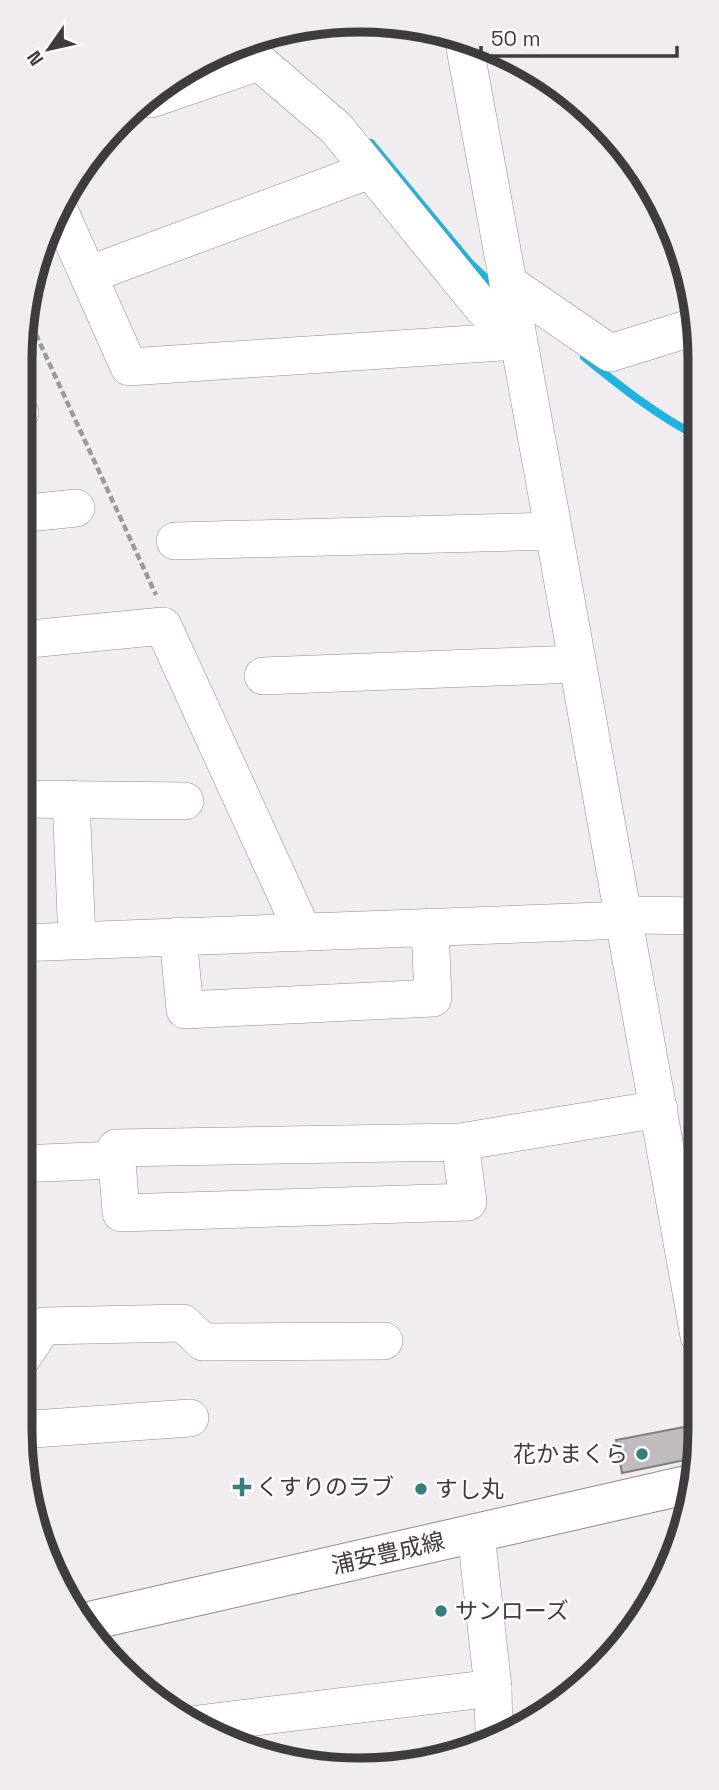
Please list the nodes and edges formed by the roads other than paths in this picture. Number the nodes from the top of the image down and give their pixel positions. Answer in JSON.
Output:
{"nodes":[{"id":1,"x":465,"y":49,"type":"edge"},
{"id":2,"x":168,"y":93,"type":"edge"},
{"id":3,"x":370,"y":170,"type":"junction"},
{"id":4,"x":63,"y":219,"type":"edge"},
{"id":5,"x":88,"y":275,"type":"junction"},
{"id":6,"x":508,"y":283,"type":"junction"},
{"id":7,"x":686,"y":329,"type":"edge"},
{"id":8,"x":518,"y":341,"type":"junction"},
{"id":9,"x":76,"y":508,"type":"dead end"},
{"id":10,"x":32,"y":513,"type":"edge"},
{"id":11,"x":553,"y":531,"type":"junction"},
{"id":12,"x":175,"y":541,"type":"dead end"},
{"id":13,"x":32,"y":639,"type":"edge"},
{"id":14,"x":577,"y":664,"type":"junction"},
{"id":15,"x":263,"y":676,"type":"dead end"},
{"id":16,"x":32,"y":799,"type":"edge"},
{"id":17,"x":71,"y":799,"type":"junction"},
{"id":18,"x":185,"y":801,"type":"dead end"},
{"id":19,"x":688,"y":916,"type":"edge"},
{"id":20,"x":626,"y":920,"type":"junction"},
{"id":21,"x":430,"y":927,"type":"junction"},
{"id":22,"x":303,"y":932,"type":"junction"},
{"id":23,"x":178,"y":936,"type":"junction"},
{"id":24,"x":77,"y":940,"type":"junction"},
{"id":25,"x":32,"y":942,"type":"edge"},
{"id":26,"x":660,"y":1110,"type":"junction"},
{"id":27,"x":460,"y":1142,"type":"junction"},
{"id":28,"x":117,"y":1160,"type":"junction"},
{"id":29,"x":32,"y":1163,"type":"edge"},
{"id":30,"x":688,"y":1272,"type":"edge"},
{"id":31,"x":384,"y":1341,"type":"dead end"},
{"id":32,"x":32,"y":1343,"type":"edge"},
{"id":33,"x":190,"y":1418,"type":"dead end"},
{"id":34,"x":32,"y":1429,"type":"edge"},
{"id":35,"x":683,"y":1486,"type":"edge"},
{"id":36,"x":476,"y":1533,"type":"junction"},
{"id":37,"x":92,"y":1620,"type":"edge"},
{"id":38,"x":493,"y":1688,"type":"junction"},
{"id":39,"x":209,"y":1723,"type":"edge"},
{"id":40,"x":495,"y":1730,"type":"edge"}],
"edges":[{"from":1,"to":6,"type":"street"},
{"from":2,"to":3,"type":"street"},
{"from":3,"to":5,"type":"street"},
{"from":3,"to":8,"type":"street"},
{"from":4,"to":5,"type":"street"},
{"from":5,"to":8,"type":"street"},
{"from":6,"to":7,"type":"street"},
{"from":6,"to":8,"type":"street"},
{"from":8,"to":11,"type":"street"},
{"from":9,"to":10,"type":"street"},
{"from":11,"to":12,"type":"street"},
{"from":11,"to":14,"type":"street"},
{"from":13,"to":22,"type":"street"},
{"from":14,"to":15,"type":"street"},
{"from":14,"to":20,"type":"street"},
{"from":16,"to":17,"type":"street"},
{"from":17,"to":18,"type":"street"},
{"from":17,"to":24,"type":"street"},
{"from":19,"to":20,"type":"street"},
{"from":20,"to":21,"type":"street"},
{"from":20,"to":26,"type":"street"},
{"from":21,"to":22,"type":"street"},
{"from":21,"to":23,"type":"street"},
{"from":22,"to":23,"type":"street"},
{"from":23,"to":24,"type":"street"},
{"from":24,"to":25,"type":"street"},
{"from":26,"to":27,"type":"street"},
{"from":26,"to":30,"type":"street"},
{"from":27,"to":28,"type":"street"},
{"from":27,"to":28,"type":"street"},
{"from":28,"to":29,"type":"street"},
{"from":31,"to":32,"type":"street"},
{"from":33,"to":34,"type":"street"},
{"from":35,"to":36,"type":"main road","name":"浦安豊成線"},
{"from":36,"to":37,"type":"main road","name":"浦安豊成線"},
{"from":36,"to":38,"type":"street"},
{"from":38,"to":39,"type":"street"},
{"from":38,"to":40,"type":"street"}]}
